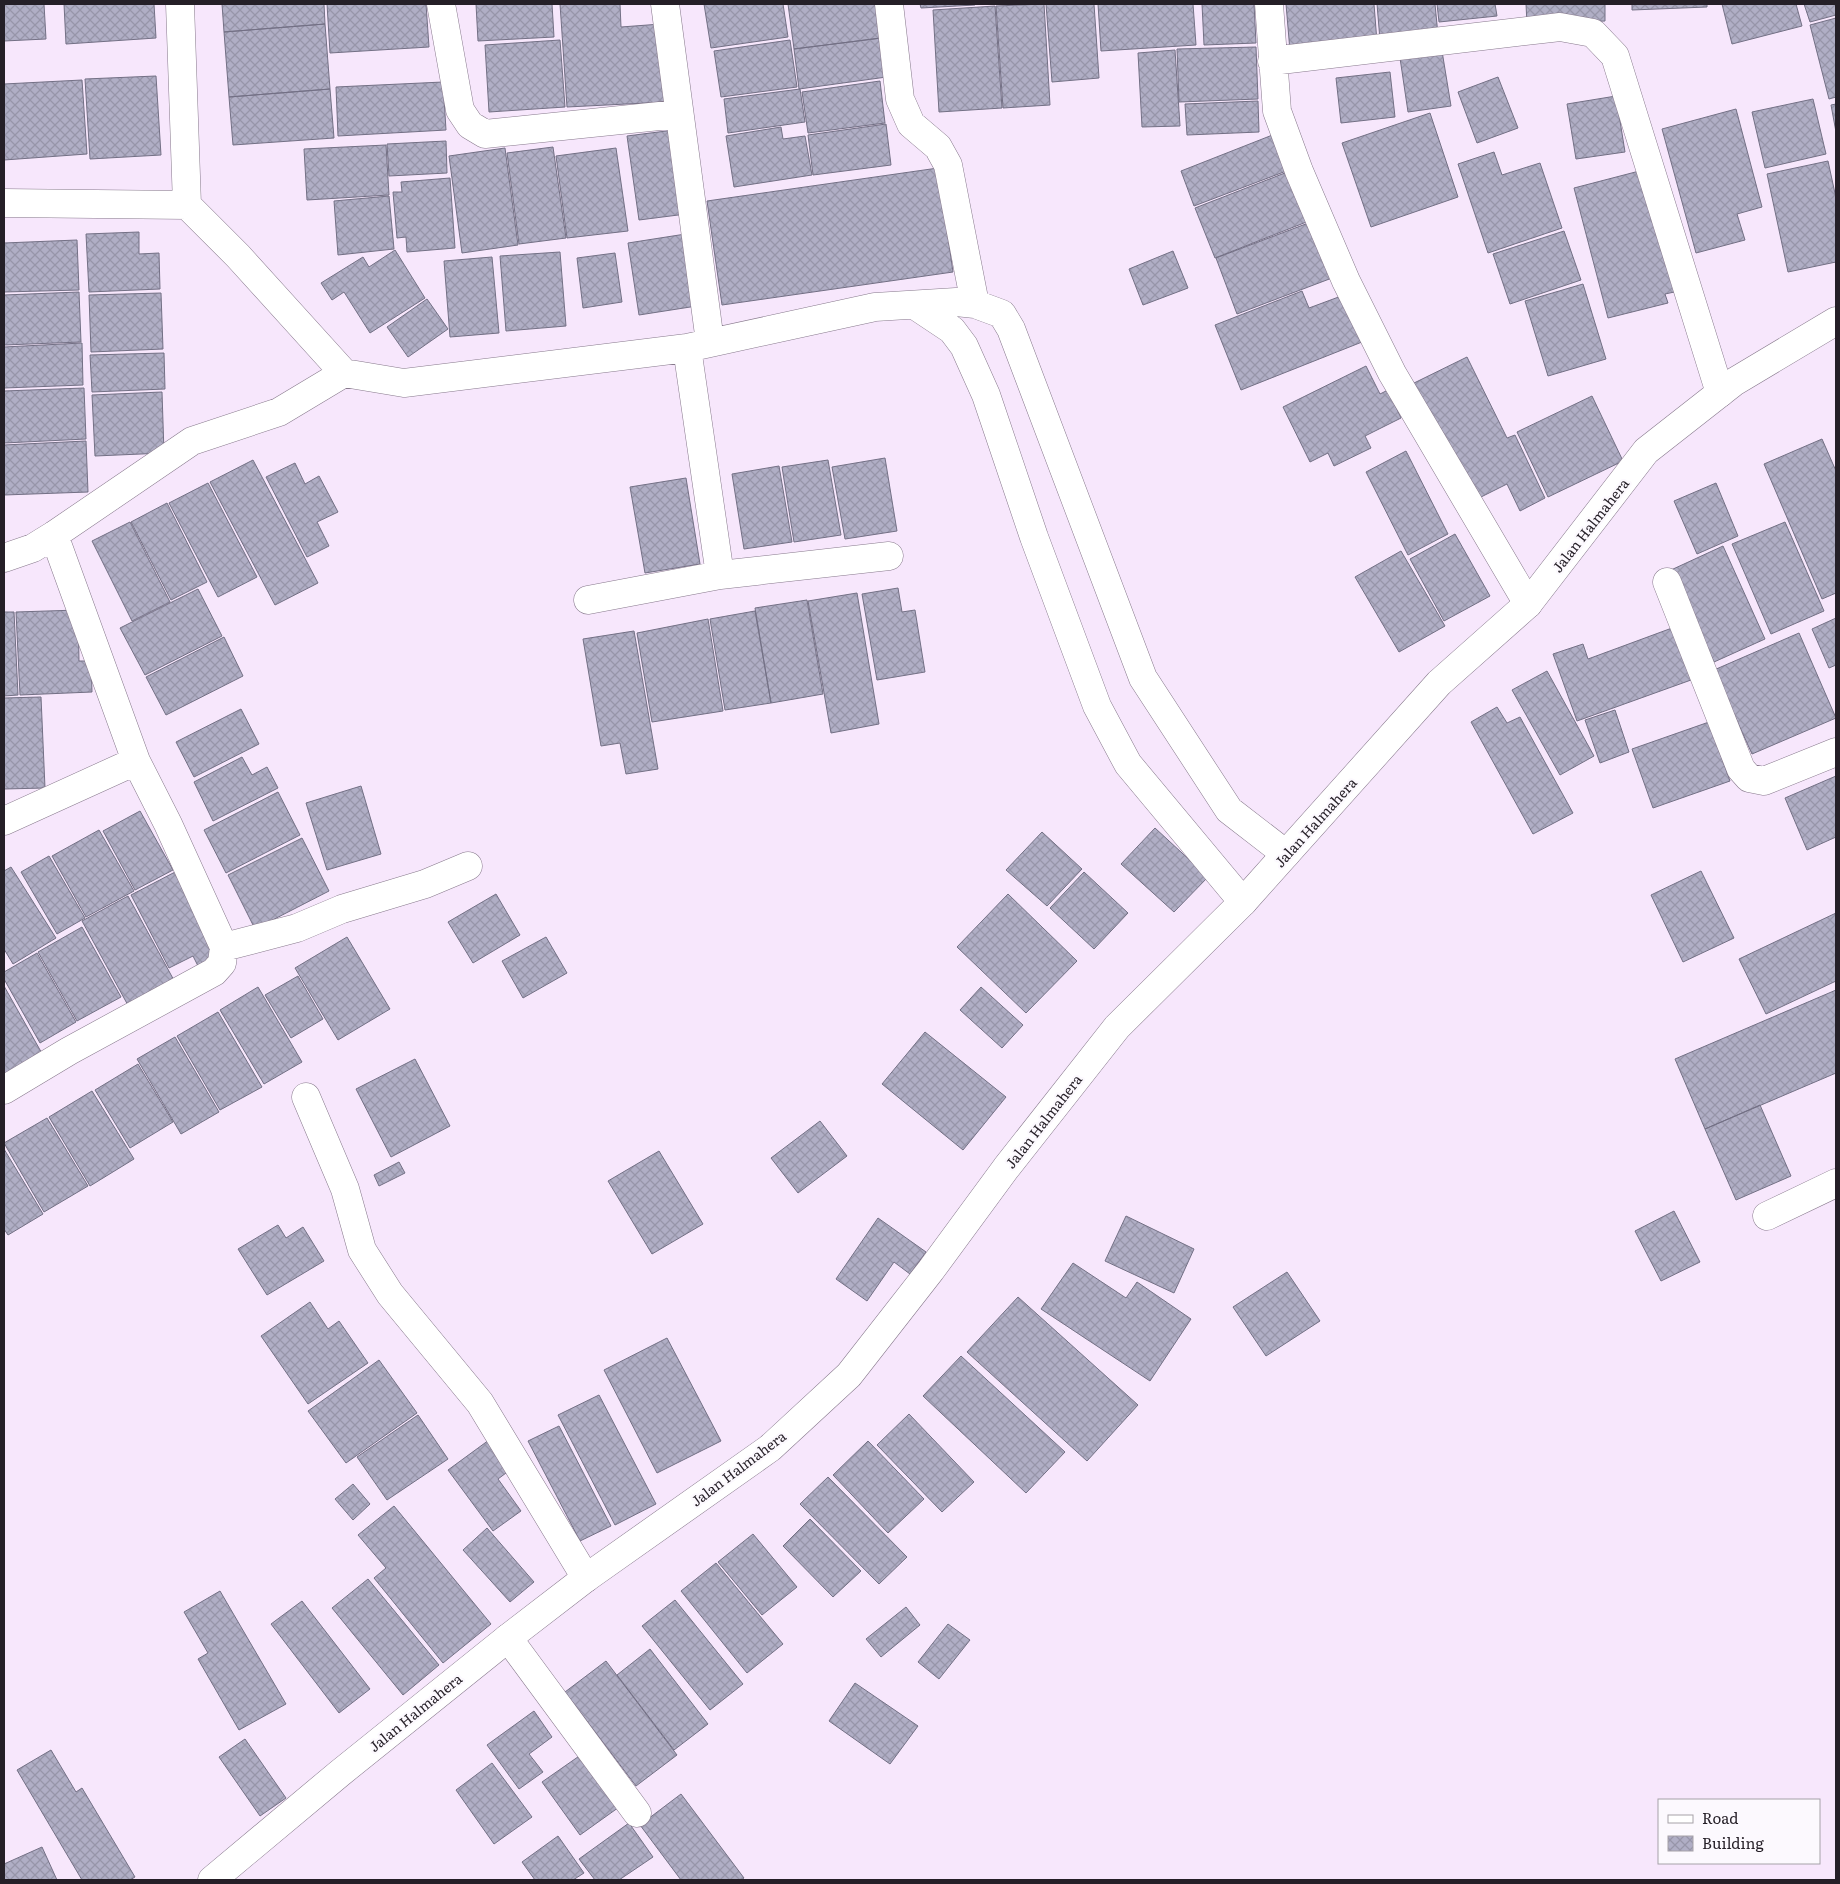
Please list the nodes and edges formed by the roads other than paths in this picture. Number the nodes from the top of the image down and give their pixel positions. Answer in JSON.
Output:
{"nodes":[{"id":1,"x":180,"y":4,"type":"edge"},
{"id":2,"x":442,"y":4,"type":"edge"},
{"id":3,"x":665,"y":4,"type":"edge"},
{"id":4,"x":889,"y":4,"type":"edge"},
{"id":5,"x":1268,"y":4,"type":"edge"},
{"id":6,"x":1272,"y":61,"type":"junction"},
{"id":7,"x":678,"y":114,"type":"junction"},
{"id":8,"x":4,"y":203,"type":"edge"},
{"id":9,"x":187,"y":205,"type":"junction"},
{"id":10,"x":975,"y":304,"type":"junction"},
{"id":11,"x":916,"y":306,"type":"junction"},
{"id":12,"x":1835,"y":325,"type":"edge"},
{"id":13,"x":699,"y":345,"type":"junction"},
{"id":14,"x":344,"y":373,"type":"junction"},
{"id":15,"x":1720,"y":392,"type":"junction"},
{"id":16,"x":54,"y":536,"type":"junction"},
{"id":17,"x":888,"y":556,"type":"dead end"},
{"id":18,"x":4,"y":558,"type":"edge"},
{"id":19,"x":720,"y":574,"type":"junction"},
{"id":20,"x":1666,"y":582,"type":"dead end"},
{"id":21,"x":588,"y":600,"type":"dead end"},
{"id":22,"x":1528,"y":604,"type":"junction"},
{"id":23,"x":1836,"y":752,"type":"edge"},
{"id":24,"x":136,"y":761,"type":"junction"},
{"id":25,"x":6,"y":817,"type":"edge"},
{"id":26,"x":1286,"y":854,"type":"junction"},
{"id":27,"x":468,"y":866,"type":"dead end"},
{"id":28,"x":1243,"y":902,"type":"junction"},
{"id":29,"x":224,"y":947,"type":"junction"},
{"id":30,"x":4,"y":1090,"type":"edge"},
{"id":31,"x":306,"y":1097,"type":"dead end"},
{"id":32,"x":1836,"y":1183,"type":"edge"},
{"id":33,"x":1767,"y":1216,"type":"dead end"},
{"id":34,"x":586,"y":1578,"type":"junction"},
{"id":35,"x":508,"y":1638,"type":"junction"},
{"id":36,"x":638,"y":1813,"type":"dead end"},
{"id":37,"x":212,"y":1880,"type":"edge"}],
"edges":[{"from":1,"to":9,"type":"street"},
{"from":2,"to":7,"type":"street"},
{"from":3,"to":7,"type":"street"},
{"from":4,"to":10,"type":"street"},
{"from":5,"to":6,"type":"street"},
{"from":6,"to":15,"type":"street"},
{"from":6,"to":22,"type":"street"},
{"from":7,"to":13,"type":"street"},
{"from":8,"to":9,"type":"street"},
{"from":9,"to":14,"type":"street"},
{"from":10,"to":11,"type":"street"},
{"from":10,"to":26,"type":"street"},
{"from":11,"to":13,"type":"street"},
{"from":11,"to":28,"type":"street"},
{"from":12,"to":15,"type":"street","name":"Jalan Halmahera"},
{"from":13,"to":14,"type":"street"},
{"from":13,"to":19,"type":"street"},
{"from":14,"to":16,"type":"street"},
{"from":15,"to":22,"type":"street","name":"Jalan Halmahera"},
{"from":16,"to":18,"type":"street"},
{"from":16,"to":24,"type":"street"},
{"from":17,"to":19,"type":"street"},
{"from":19,"to":21,"type":"street"},
{"from":20,"to":23,"type":"street"},
{"from":22,"to":26,"type":"street","name":"Jalan Halmahera"},
{"from":24,"to":25,"type":"street"},
{"from":24,"to":29,"type":"street"},
{"from":26,"to":28,"type":"street","name":"Jalan Halmahera"},
{"from":27,"to":29,"type":"street"},
{"from":28,"to":34,"type":"street","name":"Jalan Halmahera"},
{"from":29,"to":30,"type":"street"},
{"from":31,"to":34,"type":"street"},
{"from":32,"to":33,"type":"street"},
{"from":34,"to":35,"type":"street","name":"Jalan Halmahera"},
{"from":35,"to":36,"type":"street"},
{"from":35,"to":37,"type":"street","name":"Jalan Halmahera"}]}
